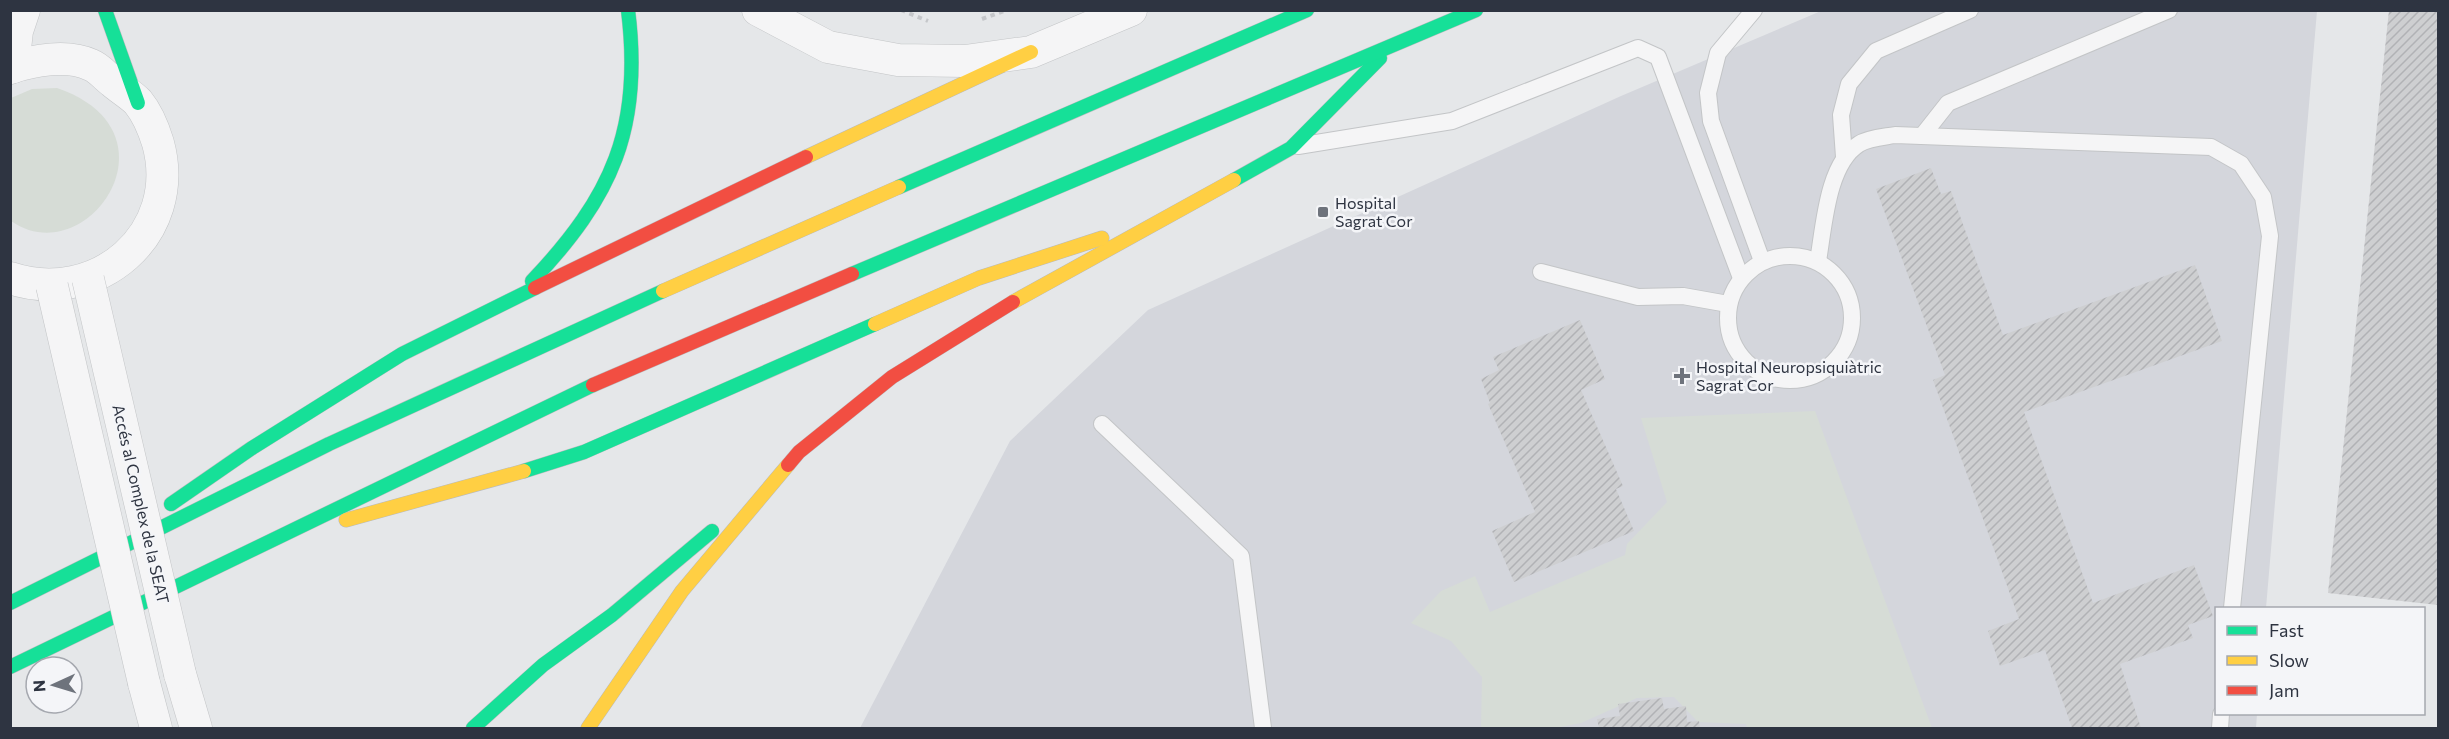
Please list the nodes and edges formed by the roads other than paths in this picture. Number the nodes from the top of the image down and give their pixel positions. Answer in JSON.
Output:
{"nodes":[{"id":1,"x":24,"y":10,"type":"edge"},
{"id":2,"x":105,"y":10,"type":"edge"},
{"id":3,"x":628,"y":10,"type":"edge"},
{"id":4,"x":758,"y":10,"type":"edge"},
{"id":5,"x":1131,"y":10,"type":"edge"},
{"id":6,"x":1307,"y":10,"type":"edge"},
{"id":7,"x":1476,"y":10,"type":"edge"},
{"id":8,"x":1754,"y":10,"type":"edge"},
{"id":9,"x":1970,"y":10,"type":"edge"},
{"id":10,"x":2169,"y":10,"type":"edge"},
{"id":11,"x":1390,"y":48,"type":"junction"},
{"id":12,"x":1031,"y":52,"type":"junction"},
{"id":13,"x":12,"y":67,"type":"edge"},
{"id":14,"x":138,"y":103,"type":"junction"},
{"id":15,"x":1922,"y":136,"type":"junction"},
{"id":16,"x":1291,"y":148,"type":"junction"},
{"id":17,"x":1844,"y":157,"type":"junction"},
{"id":18,"x":1175,"y":214,"type":"junction"},
{"id":19,"x":1762,"y":261,"type":"junction"},
{"id":20,"x":1818,"y":261,"type":"junction"},
{"id":21,"x":1541,"y":272,"type":"dead end"},
{"id":22,"x":10,"y":278,"type":"edge"},
{"id":23,"x":1741,"y":278,"type":"junction"},
{"id":24,"x":88,"y":279,"type":"junction"},
{"id":25,"x":52,"y":286,"type":"junction"},
{"id":26,"x":517,"y":297,"type":"junction"},
{"id":27,"x":1728,"y":304,"type":"junction"},
{"id":28,"x":1102,"y":424,"type":"dead end"},
{"id":29,"x":770,"y":486,"type":"junction"},
{"id":30,"x":274,"y":539,"type":"junction"},
{"id":31,"x":88,"y":562,"type":"junction"},
{"id":32,"x":10,"y":603,"type":"edge"},
{"id":33,"x":2232,"y":607,"type":"edge"},
{"id":34,"x":10,"y":667,"type":"edge"},
{"id":35,"x":156,"y":729,"type":"edge"},
{"id":36,"x":196,"y":729,"type":"edge"},
{"id":37,"x":473,"y":729,"type":"edge"},
{"id":38,"x":588,"y":729,"type":"edge"},
{"id":39,"x":1263,"y":729,"type":"edge"}],
"edges":[{"from":1,"to":13,"type":"street"},
{"from":2,"to":14,"type":"highway"},
{"from":3,"to":26,"type":"highway"},
{"from":4,"to":12,"type":"street"},
{"from":5,"to":12,"type":"street"},
{"from":6,"to":31,"type":"highway"},
{"from":7,"to":11,"type":"highway"},
{"from":8,"to":19,"type":"lane"},
{"from":9,"to":17,"type":"lane"},
{"from":10,"to":15,"type":"lane"},
{"from":11,"to":16,"type":"highway"},
{"from":11,"to":30,"type":"highway"},
{"from":12,"to":26,"type":"highway"},
{"from":13,"to":14,"type":"street"},
{"from":14,"to":24,"type":"street"},
{"from":15,"to":17,"type":"lane"},
{"from":15,"to":33,"type":"lane"},
{"from":16,"to":18,"type":"highway"},
{"from":16,"to":23,"type":"lane"},
{"from":17,"to":20,"type":"lane"},
{"from":18,"to":29,"type":"highway"},
{"from":18,"to":30,"type":"highway"},
{"from":19,"to":20,"type":"lane"},
{"from":19,"to":23,"type":"lane"},
{"from":20,"to":27,"type":"lane"},
{"from":21,"to":27,"type":"lane"},
{"from":22,"to":25,"type":"street"},
{"from":23,"to":27,"type":"lane"},
{"from":24,"to":25,"type":"street"},
{"from":24,"to":36,"type":"street","name":"Accés al Complex de la SEAT","bridge":true},
{"from":25,"to":35,"type":"street","bridge":true},
{"from":26,"to":31,"type":"highway"},
{"from":28,"to":39,"type":"lane"},
{"from":29,"to":37,"type":"highway"},
{"from":29,"to":38,"type":"highway"},
{"from":30,"to":34,"type":"highway"},
{"from":31,"to":32,"type":"highway"}]}
